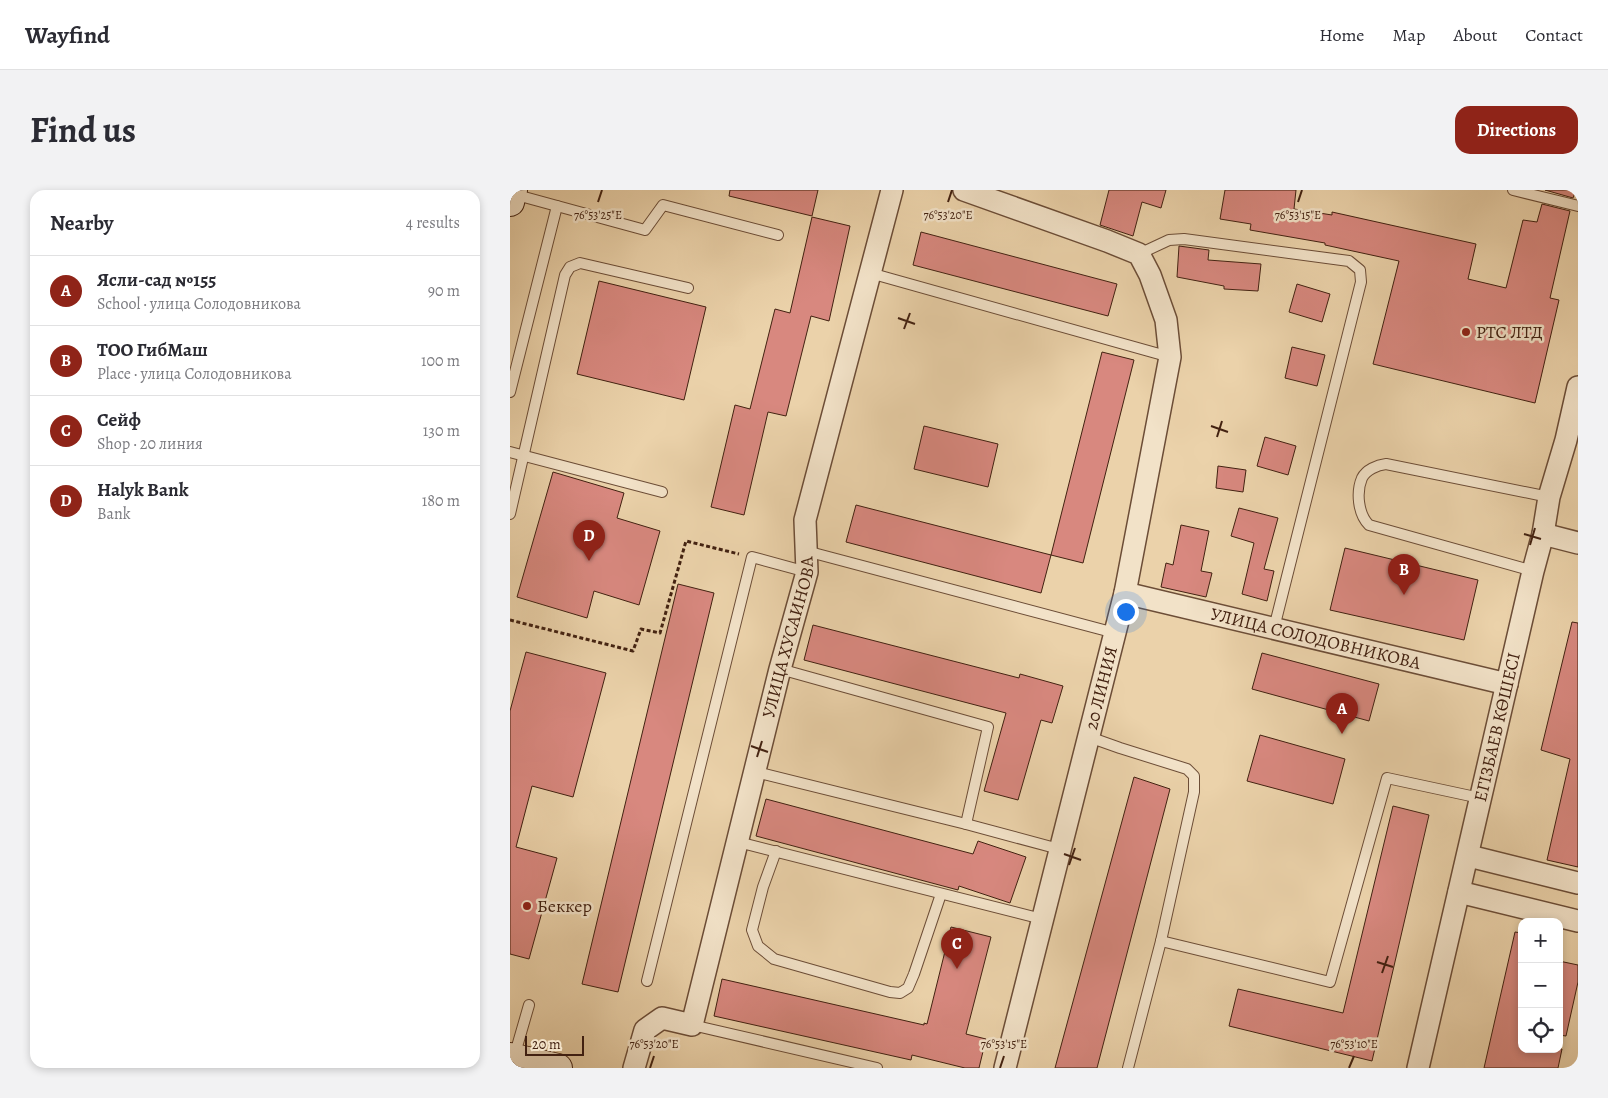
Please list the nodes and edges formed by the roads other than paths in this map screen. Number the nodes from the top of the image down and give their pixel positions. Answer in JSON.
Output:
{"nodes":[{"id":1,"x":892,"y":190,"type":"edge"},
{"id":2,"x":964,"y":190,"type":"edge"},
{"id":3,"x":1519,"y":191,"type":"edge"},
{"id":4,"x":512,"y":195,"type":"edge"},
{"id":5,"x":557,"y":206,"type":"junction"},
{"id":6,"x":1578,"y":206,"type":"edge"},
{"id":7,"x":778,"y":235,"type":"dead end"},
{"id":8,"x":1139,"y":254,"type":"junction"},
{"id":9,"x":870,"y":273,"type":"junction"},
{"id":10,"x":688,"y":288,"type":"dead end"},
{"id":11,"x":1170,"y":357,"type":"junction"},
{"id":12,"x":1578,"y":387,"type":"edge"},
{"id":13,"x":510,"y":392,"type":"edge"},
{"id":14,"x":1572,"y":441,"type":"edge"},
{"id":15,"x":510,"y":452,"type":"edge"},
{"id":16,"x":524,"y":456,"type":"junction"},
{"id":17,"x":662,"y":492,"type":"dead end"},
{"id":18,"x":1549,"y":497,"type":"junction"},
{"id":19,"x":510,"y":514,"type":"edge"},
{"id":20,"x":1543,"y":534,"type":"junction"},
{"id":21,"x":1578,"y":543,"type":"edge"},
{"id":22,"x":806,"y":562,"type":"junction"},
{"id":23,"x":1533,"y":571,"type":"junction"},
{"id":24,"x":1125,"y":594,"type":"junction"},
{"id":25,"x":1274,"y":628,"type":"junction"},
{"id":26,"x":1115,"y":633,"type":"junction"},
{"id":27,"x":780,"y":669,"type":"junction"},
{"id":28,"x":1507,"y":684,"type":"junction"},
{"id":29,"x":1089,"y":737,"type":"junction"},
{"id":30,"x":756,"y":772,"type":"junction"},
{"id":31,"x":1480,"y":798,"type":"junction"},
{"id":32,"x":966,"y":824,"type":"junction"},
{"id":33,"x":738,"y":842,"type":"junction"},
{"id":34,"x":1059,"y":849,"type":"junction"},
{"id":35,"x":776,"y":851,"type":"junction"},
{"id":36,"x":1468,"y":856,"type":"junction"},
{"id":37,"x":1578,"y":883,"type":"edge"},
{"id":38,"x":1459,"y":892,"type":"junction"},
{"id":39,"x":941,"y":894,"type":"junction"},
{"id":40,"x":1042,"y":919,"type":"junction"},
{"id":41,"x":1578,"y":921,"type":"edge"},
{"id":42,"x":1161,"y":941,"type":"junction"},
{"id":43,"x":647,"y":981,"type":"dead end"},
{"id":44,"x":529,"y":1005,"type":"dead end"},
{"id":45,"x":692,"y":1025,"type":"junction"},
{"id":46,"x":512,"y":1061,"type":"edge"},
{"id":47,"x":558,"y":1068,"type":"edge"},
{"id":48,"x":634,"y":1068,"type":"edge"},
{"id":49,"x":877,"y":1068,"type":"edge"},
{"id":50,"x":1005,"y":1068,"type":"edge"},
{"id":51,"x":1128,"y":1068,"type":"edge"},
{"id":52,"x":1418,"y":1068,"type":"edge"}],
"edges":[{"from":1,"to":9,"type":"street","name":"УЛИЦА ХУСАИНОВА"},
{"from":2,"to":8,"type":"street"},
{"from":3,"to":6,"type":"lane"},
{"from":4,"to":5,"type":"lane"},
{"from":5,"to":7,"type":"lane"},
{"from":5,"to":13,"type":"lane"},
{"from":8,"to":11,"type":"street","name":"20 ЛИНИЯ"},
{"from":8,"to":25,"type":"lane"},
{"from":9,"to":11,"type":"lane"},
{"from":9,"to":22,"type":"street","name":"УЛИЦА ХУСАИНОВА"},
{"from":10,"to":16,"type":"lane"},
{"from":11,"to":24,"type":"street","name":"20 ЛИНИЯ"},
{"from":12,"to":14,"type":"street","name":"ЕГІЗБАЕВ КӨШЕСІ"},
{"from":14,"to":18,"type":"street","name":"ЕГІЗБАЕВ КӨШЕСІ"},
{"from":15,"to":16,"type":"lane"},
{"from":16,"to":17,"type":"lane"},
{"from":16,"to":19,"type":"lane"},
{"from":18,"to":20,"type":"street","name":"ЕГІЗБАЕВ КӨШЕСІ"},
{"from":18,"to":23,"type":"lane"},
{"from":20,"to":21,"type":"street"},
{"from":20,"to":23,"type":"street","name":"ЕГІЗБАЕВ КӨШЕСІ"},
{"from":22,"to":26,"type":"lane"},
{"from":22,"to":27,"type":"street","name":"УЛИЦА ХУСАИНОВА"},
{"from":22,"to":43,"type":"lane"},
{"from":23,"to":28,"type":"street","name":"ЕГІЗБАЕВ КӨШЕСІ"},
{"from":24,"to":25,"type":"street","name":"УЛИЦА СОЛОДОВНИКОВА"},
{"from":24,"to":26,"type":"street","name":"20 ЛИНИЯ"},
{"from":25,"to":28,"type":"street","name":"УЛИЦА СОЛОДОВНИКОВА"},
{"from":26,"to":29,"type":"street","name":"20 ЛИНИЯ"},
{"from":27,"to":30,"type":"street","name":"УЛИЦА ХУСАИНОВА"},
{"from":27,"to":32,"type":"lane"},
{"from":28,"to":31,"type":"street","name":"ЕГІЗБАЕВ КӨШЕСІ"},
{"from":29,"to":34,"type":"street","name":"20 ЛИНИЯ"},
{"from":29,"to":42,"type":"lane"},
{"from":30,"to":32,"type":"lane"},
{"from":30,"to":33,"type":"street","name":"УЛИЦА ХУСАИНОВА"},
{"from":31,"to":36,"type":"street","name":"ЕГІЗБАЕВ КӨШЕСІ"},
{"from":31,"to":42,"type":"lane"},
{"from":32,"to":34,"type":"lane"},
{"from":33,"to":35,"type":"lane"},
{"from":33,"to":45,"type":"street","name":"УЛИЦА ХУСАИНОВА"},
{"from":34,"to":40,"type":"street","name":"20 ЛИНИЯ"},
{"from":35,"to":39,"type":"lane"},
{"from":35,"to":39,"type":"lane"},
{"from":36,"to":37,"type":"street"},
{"from":36,"to":38,"type":"street","name":"ЕГІЗБАЕВ КӨШЕСІ"},
{"from":38,"to":41,"type":"street"},
{"from":38,"to":52,"type":"street","name":"ЕГІЗБАЕВ КӨШЕСІ"},
{"from":39,"to":40,"type":"lane"},
{"from":40,"to":50,"type":"street","name":"20 ЛИНИЯ"},
{"from":42,"to":51,"type":"lane"},
{"from":44,"to":46,"type":"lane"},
{"from":45,"to":48,"type":"street"},
{"from":45,"to":49,"type":"lane"},
{"from":46,"to":47,"type":"main road"}]}
